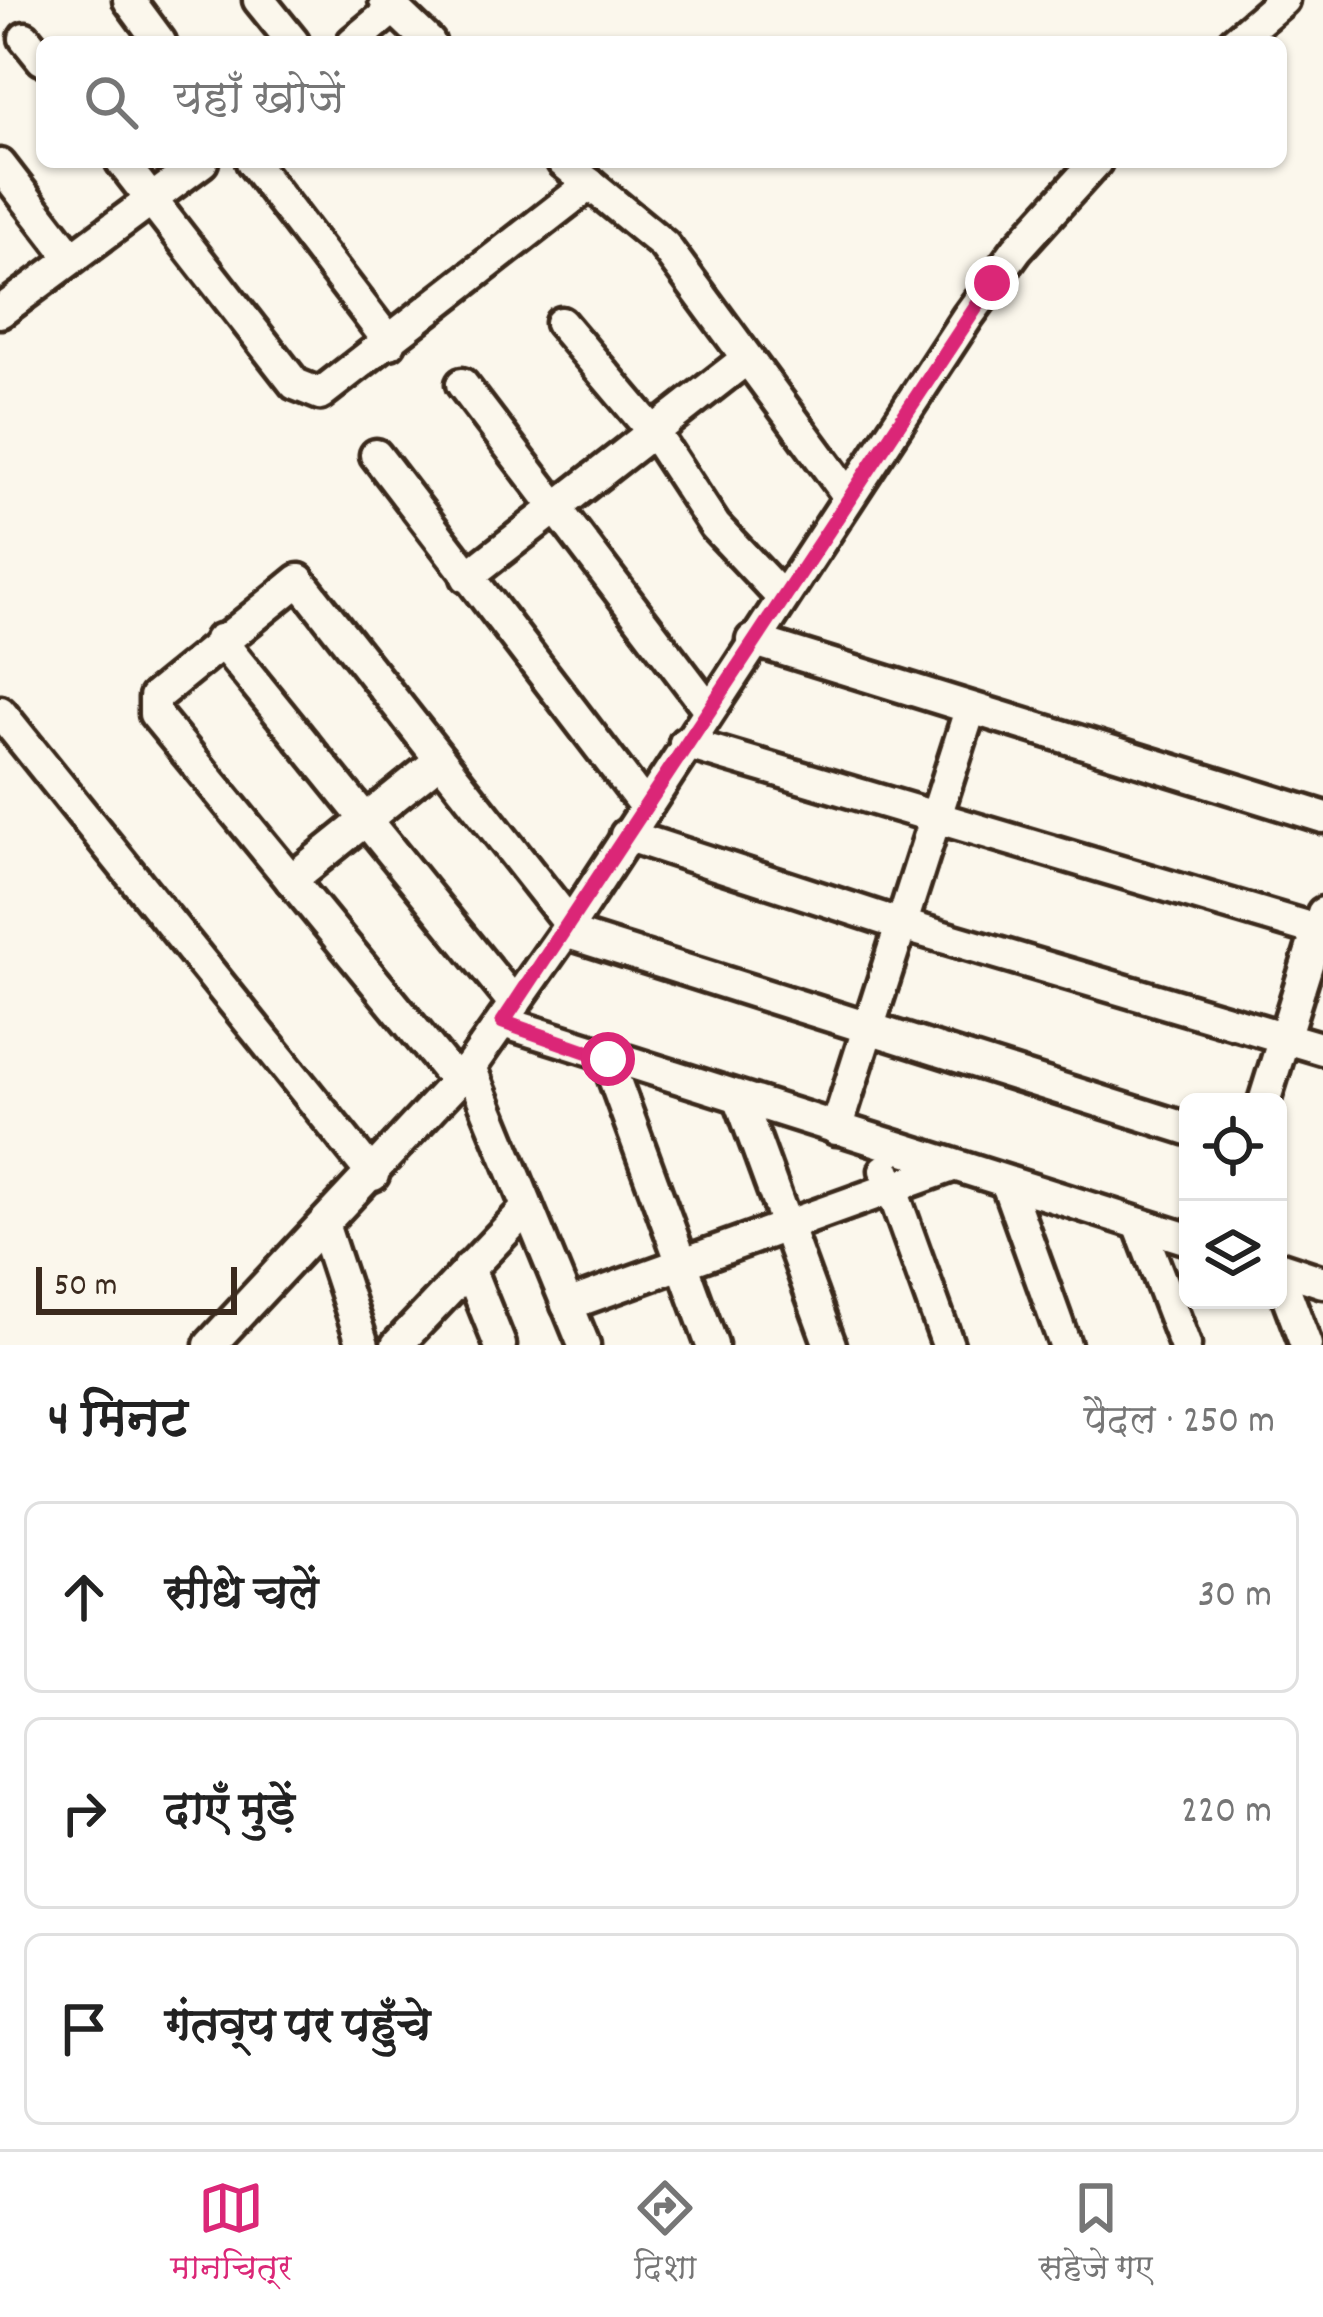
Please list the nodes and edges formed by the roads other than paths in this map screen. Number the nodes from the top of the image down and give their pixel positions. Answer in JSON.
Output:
{"nodes":[{"id":1,"x":128,"y":0,"type":"edge"},
{"id":2,"x":259,"y":0,"type":"edge"},
{"id":3,"x":1283,"y":0,"type":"edge"},
{"id":4,"x":390,"y":4,"type":"edge"},
{"id":5,"x":155,"y":36,"type":"edge"},
{"id":6,"x":288,"y":36,"type":"edge"},
{"id":7,"x":358,"y":36,"type":"edge"},
{"id":8,"x":424,"y":36,"type":"edge"},
{"id":9,"x":1241,"y":36,"type":"edge"},
{"id":10,"x":0,"y":165,"type":"edge"},
{"id":11,"x":127,"y":168,"type":"edge"},
{"id":12,"x":193,"y":168,"type":"edge"},
{"id":13,"x":257,"y":168,"type":"edge"},
{"id":14,"x":570,"y":168,"type":"edge"},
{"id":15,"x":1090,"y":168,"type":"edge"},
{"id":16,"x":590,"y":184,"type":"junction"},
{"id":17,"x":150,"y":198,"type":"junction"},
{"id":18,"x":71,"y":256,"type":"junction"},
{"id":19,"x":0,"y":312,"type":"edge"},
{"id":20,"x":561,"y":323,"type":"dead end"},
{"id":21,"x":390,"y":343,"type":"junction"},
{"id":22,"x":745,"y":360,"type":"junction"},
{"id":23,"x":462,"y":384,"type":"dead end"},
{"id":24,"x":654,"y":433,"type":"junction"},
{"id":25,"x":376,"y":455,"type":"dead end"},
{"id":26,"x":848,"y":495,"type":"junction"},
{"id":27,"x":554,"y":511,"type":"junction"},
{"id":28,"x":466,"y":577,"type":"junction"},
{"id":29,"x":781,"y":596,"type":"junction"},
{"id":30,"x":220,"y":640,"type":"junction"},
{"id":31,"x":752,"y":640,"type":"junction"},
{"id":32,"x":708,"y":708,"type":"junction"},
{"id":33,"x":970,"y":710,"type":"junction"},
{"id":34,"x":0,"y":712,"type":"edge"},
{"id":35,"x":685,"y":743,"type":"junction"},
{"id":36,"x":440,"y":760,"type":"junction"},
{"id":37,"x":644,"y":805,"type":"junction"},
{"id":38,"x":937,"y":814,"type":"junction"},
{"id":39,"x":1323,"y":818,"type":"edge"},
{"id":40,"x":363,"y":819,"type":"junction"},
{"id":41,"x":626,"y":835,"type":"junction"},
{"id":42,"x":291,"y":880,"type":"junction"},
{"id":43,"x":899,"y":924,"type":"junction"},
{"id":44,"x":1321,"y":925,"type":"edge"},
{"id":45,"x":567,"y":927,"type":"junction"},
{"id":46,"x":509,"y":1013,"type":"junction"},
{"id":47,"x":869,"y":1027,"type":"junction"},
{"id":48,"x":1286,"y":1038,"type":"junction"},
{"id":49,"x":1323,"y":1049,"type":"edge"},
{"id":50,"x":608,"y":1059,"type":"junction"},
{"id":51,"x":463,"y":1075,"type":"junction"},
{"id":52,"x":1267,"y":1093,"type":"edge"},
{"id":53,"x":740,"y":1100,"type":"junction"},
{"id":54,"x":1179,"y":1126,"type":"edge"},
{"id":55,"x":836,"y":1130,"type":"junction"},
{"id":56,"x":875,"y":1142,"type":"junction"},
{"id":57,"x":950,"y":1167,"type":"junction"},
{"id":58,"x":373,"y":1175,"type":"junction"},
{"id":59,"x":1007,"y":1184,"type":"junction"},
{"id":60,"x":891,"y":1189,"type":"junction"},
{"id":61,"x":526,"y":1209,"type":"junction"},
{"id":62,"x":1139,"y":1224,"type":"junction"},
{"id":63,"x":324,"y":1227,"type":"junction"},
{"id":64,"x":786,"y":1228,"type":"junction"},
{"id":65,"x":1179,"y":1236,"type":"edge"},
{"id":66,"x":682,"y":1264,"type":"junction"},
{"id":67,"x":470,"y":1268,"type":"junction"},
{"id":68,"x":1287,"y":1272,"type":"edge"},
{"id":69,"x":1323,"y":1282,"type":"edge"},
{"id":70,"x":1287,"y":1293,"type":"edge"},
{"id":71,"x":567,"y":1305,"type":"junction"},
{"id":72,"x":210,"y":1345,"type":"edge"},
{"id":73,"x":363,"y":1345,"type":"edge"},
{"id":74,"x":397,"y":1345,"type":"edge"},
{"id":75,"x":500,"y":1345,"type":"edge"},
{"id":76,"x":584,"y":1345,"type":"edge"},
{"id":77,"x":712,"y":1345,"type":"edge"},
{"id":78,"x":830,"y":1345,"type":"edge"},
{"id":79,"x":948,"y":1345,"type":"edge"},
{"id":80,"x":1065,"y":1345,"type":"edge"},
{"id":81,"x":1185,"y":1345,"type":"edge"},
{"id":82,"x":1306,"y":1345,"type":"edge"}],
"edges":[{"from":1,"to":5,"type":"street"},
{"from":2,"to":6,"type":"street"},
{"from":3,"to":9,"type":"street"},
{"from":4,"to":7,"type":"street"},
{"from":4,"to":8,"type":"street"},
{"from":10,"to":18,"type":"street"},
{"from":11,"to":17,"type":"street"},
{"from":12,"to":17,"type":"street"},
{"from":13,"to":21,"type":"street"},
{"from":14,"to":16,"type":"street"},
{"from":15,"to":26,"type":"street"},
{"from":16,"to":21,"type":"street"},
{"from":16,"to":22,"type":"street"},
{"from":17,"to":18,"type":"street"},
{"from":17,"to":21,"type":"street"},
{"from":18,"to":19,"type":"street"},
{"from":20,"to":24,"type":"street"},
{"from":22,"to":24,"type":"street"},
{"from":22,"to":26,"type":"street"},
{"from":23,"to":27,"type":"street"},
{"from":24,"to":27,"type":"street"},
{"from":24,"to":29,"type":"street"},
{"from":25,"to":28,"type":"street"},
{"from":26,"to":29,"type":"street"},
{"from":27,"to":28,"type":"street"},
{"from":27,"to":32,"type":"street"},
{"from":28,"to":37,"type":"street"},
{"from":29,"to":31,"type":"street"},
{"from":30,"to":36,"type":"street"},
{"from":30,"to":40,"type":"street"},
{"from":30,"to":42,"type":"street"},
{"from":31,"to":32,"type":"street"},
{"from":31,"to":33,"type":"street"},
{"from":32,"to":35,"type":"street"},
{"from":33,"to":38,"type":"street"},
{"from":33,"to":39,"type":"street"},
{"from":34,"to":58,"type":"street"},
{"from":35,"to":37,"type":"street"},
{"from":35,"to":38,"type":"street"},
{"from":36,"to":40,"type":"street"},
{"from":36,"to":45,"type":"street"},
{"from":37,"to":41,"type":"street"},
{"from":38,"to":43,"type":"street"},
{"from":38,"to":44,"type":"street"},
{"from":40,"to":42,"type":"street"},
{"from":40,"to":46,"type":"street"},
{"from":41,"to":43,"type":"street"},
{"from":41,"to":45,"type":"street"},
{"from":42,"to":51,"type":"street"},
{"from":43,"to":47,"type":"street"},
{"from":43,"to":48,"type":"street"},
{"from":44,"to":48,"type":"street"},
{"from":45,"to":46,"type":"street"},
{"from":45,"to":47,"type":"street"},
{"from":46,"to":50,"type":"street"},
{"from":46,"to":51,"type":"street"},
{"from":47,"to":54,"type":"street"},
{"from":47,"to":55,"type":"street"},
{"from":48,"to":49,"type":"street"},
{"from":48,"to":52,"type":"street"},
{"from":50,"to":53,"type":"street"},
{"from":50,"to":66,"type":"street"},
{"from":51,"to":58,"type":"street"},
{"from":51,"to":61,"type":"street"},
{"from":53,"to":55,"type":"street"},
{"from":53,"to":64,"type":"street"},
{"from":55,"to":56,"type":"street"},
{"from":56,"to":57,"type":"street"},
{"from":56,"to":60,"type":"street"},
{"from":57,"to":59,"type":"street"},
{"from":57,"to":60,"type":"street"},
{"from":58,"to":63,"type":"street"},
{"from":59,"to":62,"type":"street"},
{"from":59,"to":80,"type":"street"},
{"from":60,"to":64,"type":"street"},
{"from":60,"to":79,"type":"street"},
{"from":61,"to":67,"type":"street"},
{"from":61,"to":71,"type":"street"},
{"from":62,"to":65,"type":"street"},
{"from":62,"to":81,"type":"street"},
{"from":63,"to":72,"type":"street"},
{"from":63,"to":73,"type":"street"},
{"from":64,"to":66,"type":"street"},
{"from":64,"to":78,"type":"street"},
{"from":66,"to":71,"type":"street"},
{"from":66,"to":77,"type":"street"},
{"from":67,"to":74,"type":"street"},
{"from":67,"to":75,"type":"street"},
{"from":68,"to":69,"type":"street"},
{"from":70,"to":82,"type":"street"},
{"from":71,"to":76,"type":"street"}]}
